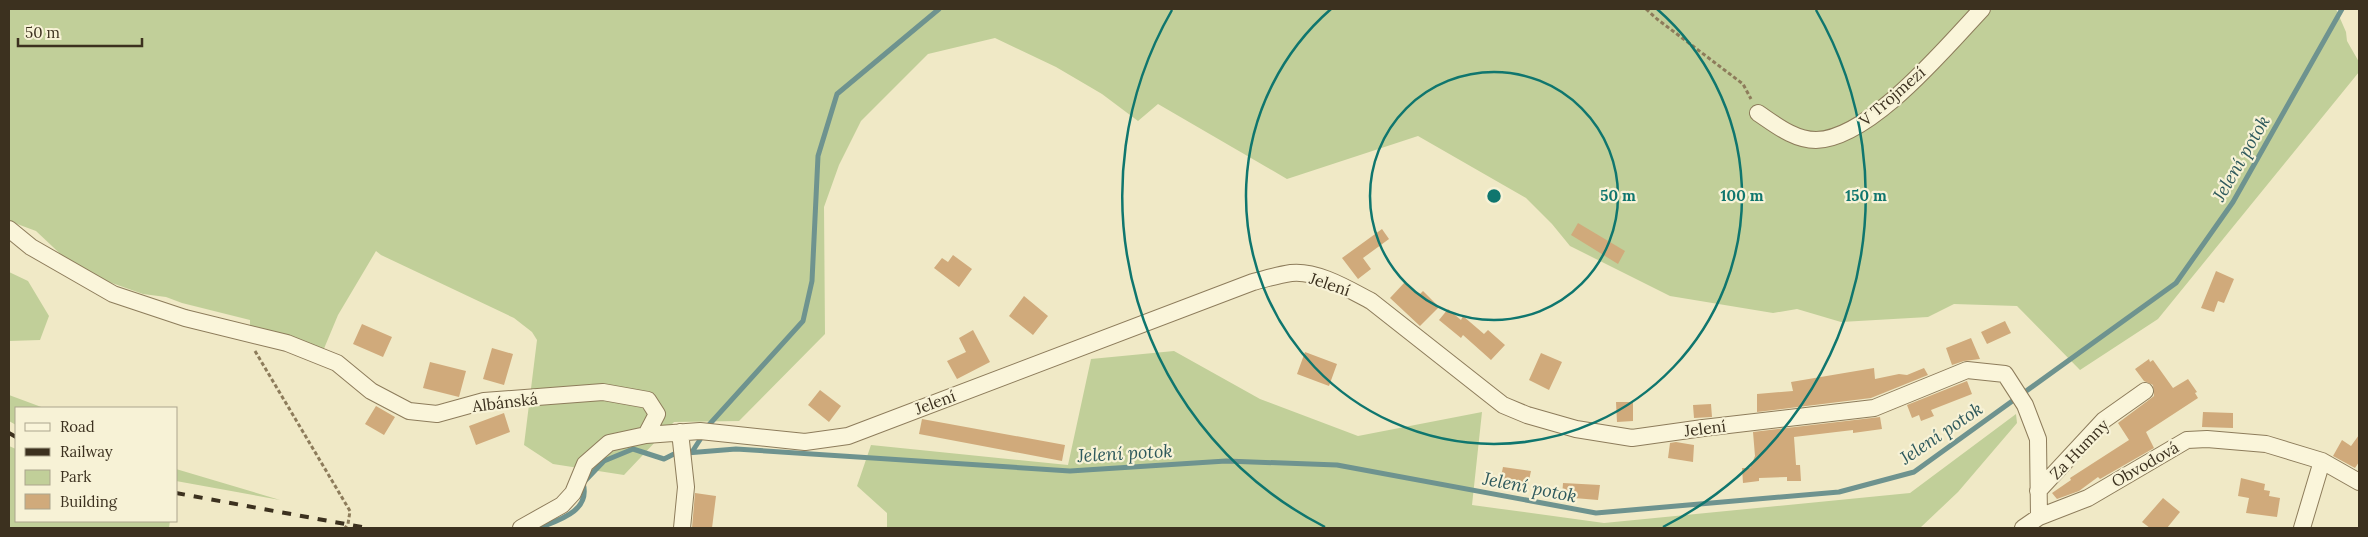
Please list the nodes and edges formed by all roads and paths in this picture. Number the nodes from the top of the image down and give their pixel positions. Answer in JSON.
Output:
{"nodes":[{"id":1,"x":1646,"y":9,"type":"edge"},
{"id":2,"x":1982,"y":9,"type":"edge"},
{"id":3,"x":1758,"y":113,"type":"joint"},
{"id":4,"x":9,"y":229,"type":"edge"},
{"id":5,"x":244,"y":333,"type":"junction"},
{"id":6,"x":2145,"y":391,"type":"dead end"},
{"id":7,"x":646,"y":435,"type":"junction"},
{"id":8,"x":682,"y":447,"type":"junction"},
{"id":9,"x":2322,"y":461,"type":"junction"},
{"id":10,"x":2359,"y":482,"type":"edge"},
{"id":11,"x":2038,"y":491,"type":"junction"},
{"id":12,"x":2039,"y":516,"type":"junction"},
{"id":13,"x":345,"y":528,"type":"edge"},
{"id":14,"x":522,"y":528,"type":"edge"},
{"id":15,"x":682,"y":528,"type":"edge"},
{"id":16,"x":2023,"y":528,"type":"edge"},
{"id":17,"x":2302,"y":528,"type":"edge"}],
"edges":[{"from":1,"to":3,"type":"path"},
{"from":2,"to":3,"type":"street","name":"V Trojmezí"},
{"from":4,"to":5,"type":"street"},
{"from":5,"to":7,"type":"street","name":"Albánská"},
{"from":5,"to":13,"type":"path"},
{"from":6,"to":11,"type":"street","name":"Za Humny"},
{"from":7,"to":8,"type":"street","name":"Jelení"},
{"from":7,"to":14,"type":"street","name":"Jelení"},
{"from":8,"to":11,"type":"street","name":"Jelení"},
{"from":8,"to":15,"type":"street"},
{"from":9,"to":10,"type":"street","name":"Obvodová"},
{"from":9,"to":12,"type":"street","name":"Obvodová"},
{"from":9,"to":17,"type":"street"},
{"from":11,"to":12,"type":"street","name":"Jelení"},
{"from":12,"to":16,"type":"street","name":"Obvodová"}]}
